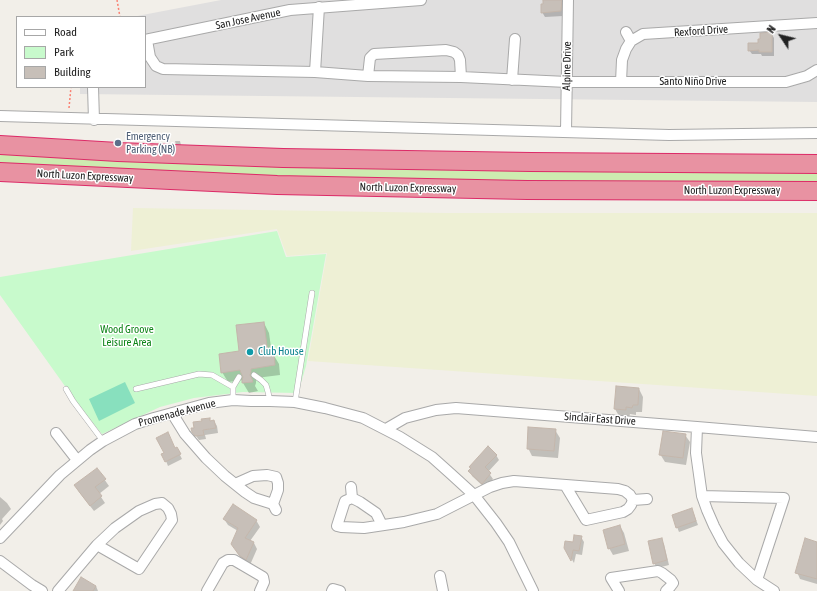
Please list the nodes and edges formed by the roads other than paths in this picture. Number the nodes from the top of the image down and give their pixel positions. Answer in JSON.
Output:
{"nodes":[{"id":1,"x":421,"y":0,"type":"edge"},
{"id":2,"x":568,"y":0,"type":"edge"},
{"id":3,"x":319,"y":7,"type":"junction"},
{"id":4,"x":817,"y":23,"type":"edge"},
{"id":5,"x":626,"y":32,"type":"dead end"},
{"id":6,"x":515,"y":39,"type":"dead end"},
{"id":7,"x":146,"y":40,"type":"edge"},
{"id":8,"x":631,"y":41,"type":"junction"},
{"id":9,"x":817,"y":70,"type":"edge"},
{"id":10,"x":315,"y":72,"type":"junction"},
{"id":11,"x":368,"y":76,"type":"junction"},
{"id":12,"x":461,"y":77,"type":"junction"},
{"id":13,"x":512,"y":80,"type":"junction"},
{"id":14,"x":567,"y":82,"type":"junction"},
{"id":15,"x":621,"y":82,"type":"junction"},
{"id":16,"x":94,"y":88,"type":"edge"},
{"id":17,"x":0,"y":116,"type":"edge"},
{"id":18,"x":94,"y":120,"type":"junction"},
{"id":19,"x":566,"y":132,"type":"junction"},
{"id":20,"x":817,"y":133,"type":"edge"},
{"id":21,"x":0,"y":145,"type":"edge"},
{"id":22,"x":817,"y":164,"type":"edge"},
{"id":23,"x":0,"y":172,"type":"edge"},
{"id":24,"x":817,"y":191,"type":"edge"},
{"id":25,"x":312,"y":294,"type":"dead end"},
{"id":26,"x":254,"y":375,"type":"dead end"},
{"id":27,"x":239,"y":377,"type":"dead end"},
{"id":28,"x":233,"y":387,"type":"junction"},
{"id":29,"x":66,"y":389,"type":"dead end"},
{"id":30,"x":136,"y":389,"type":"dead end"},
{"id":31,"x":233,"y":400,"type":"junction"},
{"id":32,"x":270,"y":401,"type":"junction"},
{"id":33,"x":295,"y":402,"type":"junction"},
{"id":34,"x":172,"y":413,"type":"junction"},
{"id":35,"x":697,"y":427,"type":"junction"},
{"id":36,"x":386,"y":429,"type":"junction"},
{"id":37,"x":56,"y":433,"type":"dead end"},
{"id":38,"x":817,"y":437,"type":"edge"},
{"id":39,"x":103,"y":441,"type":"junction"},
{"id":40,"x":77,"y":460,"type":"junction"},
{"id":41,"x":236,"y":484,"type":"junction"},
{"id":42,"x":565,"y":484,"type":"junction"},
{"id":43,"x":352,"y":487,"type":"dead end"},
{"id":44,"x":474,"y":495,"type":"junction"},
{"id":45,"x":702,"y":496,"type":"junction"},
{"id":46,"x":352,"y":498,"type":"junction"},
{"id":47,"x":648,"y":499,"type":"dead end"},
{"id":48,"x":633,"y":500,"type":"junction"},
{"id":49,"x":382,"y":525,"type":"junction"},
{"id":50,"x":0,"y":538,"type":"edge"},
{"id":51,"x":97,"y":545,"type":"junction"},
{"id":52,"x":0,"y":561,"type":"edge"},
{"id":53,"x":440,"y":576,"type":"dead end"},
{"id":54,"x":757,"y":580,"type":"junction"},
{"id":55,"x":42,"y":591,"type":"edge"},
{"id":56,"x":58,"y":591,"type":"edge"},
{"id":57,"x":207,"y":591,"type":"edge"},
{"id":58,"x":260,"y":591,"type":"edge"},
{"id":59,"x":332,"y":591,"type":"edge"},
{"id":60,"x":340,"y":591,"type":"edge"},
{"id":61,"x":443,"y":591,"type":"edge"},
{"id":62,"x":533,"y":591,"type":"edge"},
{"id":63,"x":619,"y":591,"type":"edge"},
{"id":64,"x":666,"y":591,"type":"edge"},
{"id":65,"x":774,"y":591,"type":"edge"}],
"edges":[{"from":1,"to":3,"type":"street","name":"San Jose Avenue"},
{"from":2,"to":14,"type":"street","name":"Alpine Drive"},
{"from":3,"to":7,"type":"street","name":"San Jose Avenue"},
{"from":3,"to":10,"type":"street"},
{"from":4,"to":8,"type":"street","name":"Rexford Drive"},
{"from":5,"to":8,"type":"street"},
{"from":6,"to":13,"type":"street"},
{"from":7,"to":10,"type":"street","name":"Santo Niño Drive"},
{"from":8,"to":15,"type":"street"},
{"from":9,"to":15,"type":"street","name":"Santo Niño Drive"},
{"from":10,"to":11,"type":"street","name":"Santo Niño Drive"},
{"from":11,"to":12,"type":"street","name":"Santo Niño Drive"},
{"from":11,"to":12,"type":"street"},
{"from":12,"to":13,"type":"street","name":"Santo Niño Drive"},
{"from":13,"to":14,"type":"street","name":"Santo Niño Drive"},
{"from":14,"to":15,"type":"street","name":"Santo Niño Drive"},
{"from":14,"to":19,"type":"street","name":"Alpine Drive"},
{"from":16,"to":18,"type":"street"},
{"from":17,"to":18,"type":"street"},
{"from":18,"to":19,"type":"street"},
{"from":19,"to":20,"type":"street"},
{"from":21,"to":22,"type":"highway"},
{"from":23,"to":24,"type":"highway","name":"North Luzon Expressway"},
{"from":25,"to":33,"type":"lane"},
{"from":26,"to":32,"type":"lane"},
{"from":27,"to":28,"type":"lane"},
{"from":28,"to":30,"type":"lane"},
{"from":28,"to":31,"type":"lane"},
{"from":29,"to":39,"type":"lane"},
{"from":31,"to":32,"type":"street","name":"Promenade Avenue"},
{"from":31,"to":34,"type":"street","name":"Promenade Avenue"},
{"from":32,"to":33,"type":"street","name":"Promenade Avenue"},
{"from":33,"to":36,"type":"street","name":"Promenade Avenue"},
{"from":34,"to":39,"type":"street","name":"Promenade Avenue"},
{"from":34,"to":41,"type":"street"},
{"from":35,"to":36,"type":"street","name":"Sinclair East Drive"},
{"from":35,"to":38,"type":"street","name":"Sinclair East Drive"},
{"from":35,"to":45,"type":"street"},
{"from":36,"to":44,"type":"street","name":"Promenade Avenue"},
{"from":37,"to":40,"type":"street"},
{"from":39,"to":40,"type":"street","name":"Promenade Avenue"},
{"from":40,"to":50,"type":"street","name":"Promenade Avenue"},
{"from":41,"to":41,"type":"street"},
{"from":42,"to":44,"type":"street"},
{"from":42,"to":48,"type":"street"},
{"from":42,"to":48,"type":"street"},
{"from":43,"to":46,"type":"street"},
{"from":44,"to":49,"type":"street"},
{"from":44,"to":62,"type":"street","name":"Promenade Avenue"},
{"from":45,"to":54,"type":"street"},
{"from":45,"to":54,"type":"street"},
{"from":46,"to":49,"type":"street"},
{"from":46,"to":49,"type":"street"},
{"from":47,"to":48,"type":"street"},
{"from":51,"to":51,"type":"street"},
{"from":51,"to":56,"type":"street"},
{"from":52,"to":55,"type":"street"},
{"from":53,"to":61,"type":"street"},
{"from":54,"to":65,"type":"street"},
{"from":57,"to":58,"type":"street"},
{"from":59,"to":60,"type":"street"},
{"from":63,"to":64,"type":"street"}]}
